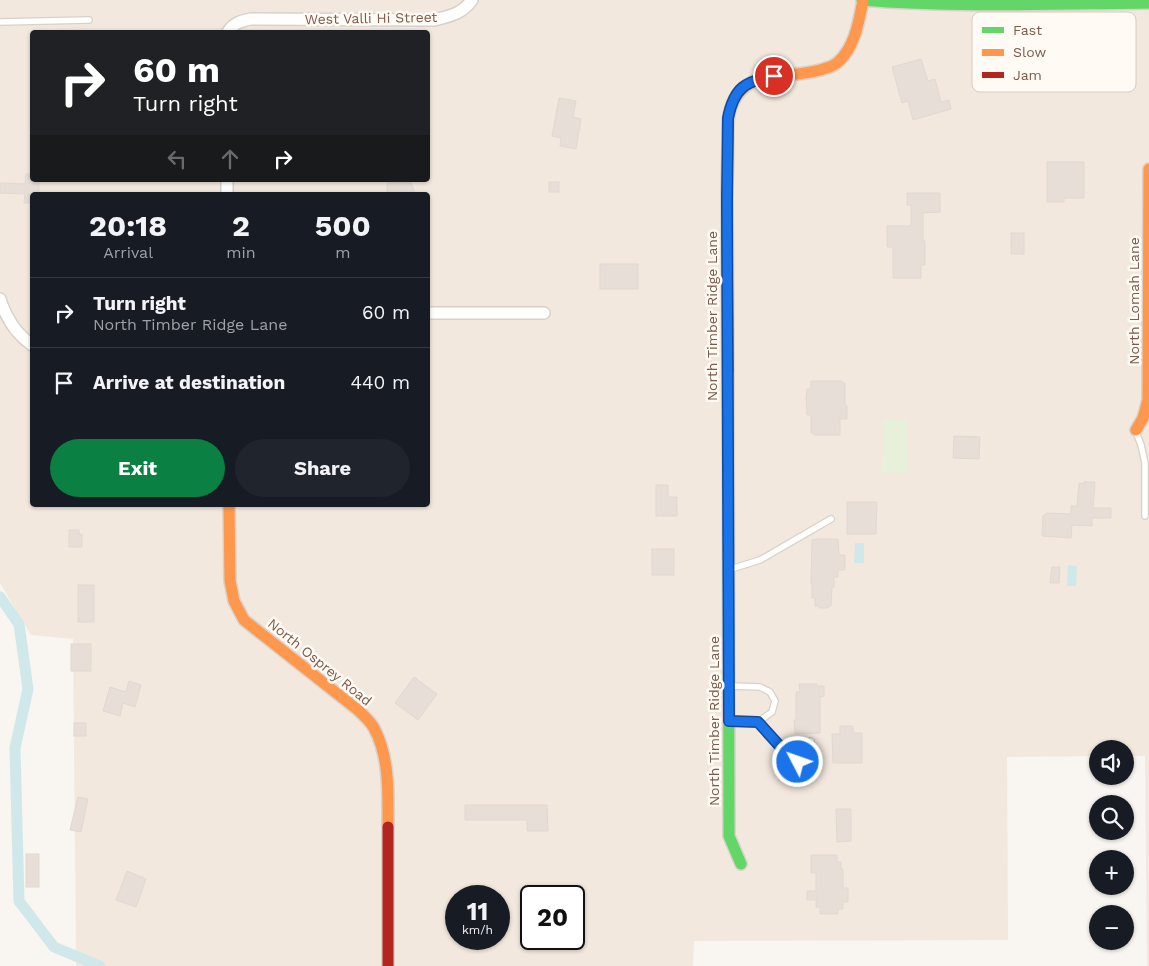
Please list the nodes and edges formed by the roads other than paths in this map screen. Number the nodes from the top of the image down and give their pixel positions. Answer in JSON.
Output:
{"nodes":[{"id":1,"x":472,"y":0,"type":"edge"},
{"id":2,"x":863,"y":0,"type":"edge"},
{"id":3,"x":1018,"y":2,"type":"edge"},
{"id":4,"x":1149,"y":3,"type":"edge"},
{"id":5,"x":90,"y":20,"type":"dead end"},
{"id":6,"x":0,"y":22,"type":"edge"},
{"id":7,"x":232,"y":28,"type":"edge"},
{"id":8,"x":1149,"y":169,"type":"edge"},
{"id":9,"x":0,"y":299,"type":"edge"},
{"id":10,"x":430,"y":313,"type":"edge"},
{"id":11,"x":544,"y":313,"type":"dead end"},
{"id":12,"x":30,"y":343,"type":"edge"},
{"id":13,"x":1136,"y":430,"type":"joint"},
{"id":14,"x":229,"y":507,"type":"edge"},
{"id":15,"x":1145,"y":516,"type":"dead end"},
{"id":16,"x":831,"y":519,"type":"dead end"},
{"id":17,"x":729,"y":570,"type":"junction"},
{"id":18,"x":729,"y":686,"type":"junction"},
{"id":19,"x":729,"y":721,"type":"junction"},
{"id":20,"x":758,"y":722,"type":"junction"},
{"id":21,"x":811,"y":741,"type":"dead end"},
{"id":22,"x":741,"y":864,"type":"dead end"},
{"id":23,"x":388,"y":966,"type":"edge"}],
"edges":[{"from":1,"to":7,"type":"street","name":"West Valli Hi Street"},
{"from":2,"to":3,"type":"street"},
{"from":2,"to":17,"type":"street","name":"North Timber Ridge Lane"},
{"from":3,"to":4,"type":"street"},
{"from":5,"to":6,"type":"lane"},
{"from":8,"to":13,"type":"street","name":"North Lomah Lane"},
{"from":9,"to":12,"type":"street"},
{"from":10,"to":11,"type":"street"},
{"from":13,"to":15,"type":"lane"},
{"from":14,"to":23,"type":"street","name":"North Osprey Road"},
{"from":16,"to":17,"type":"lane"},
{"from":17,"to":18,"type":"street","name":"North Timber Ridge Lane"},
{"from":18,"to":19,"type":"street","name":"North Timber Ridge Lane"},
{"from":18,"to":20,"type":"lane"},
{"from":19,"to":20,"type":"lane"},
{"from":19,"to":22,"type":"street","name":"North Timber Ridge Lane"},
{"from":20,"to":21,"type":"lane"}]}
